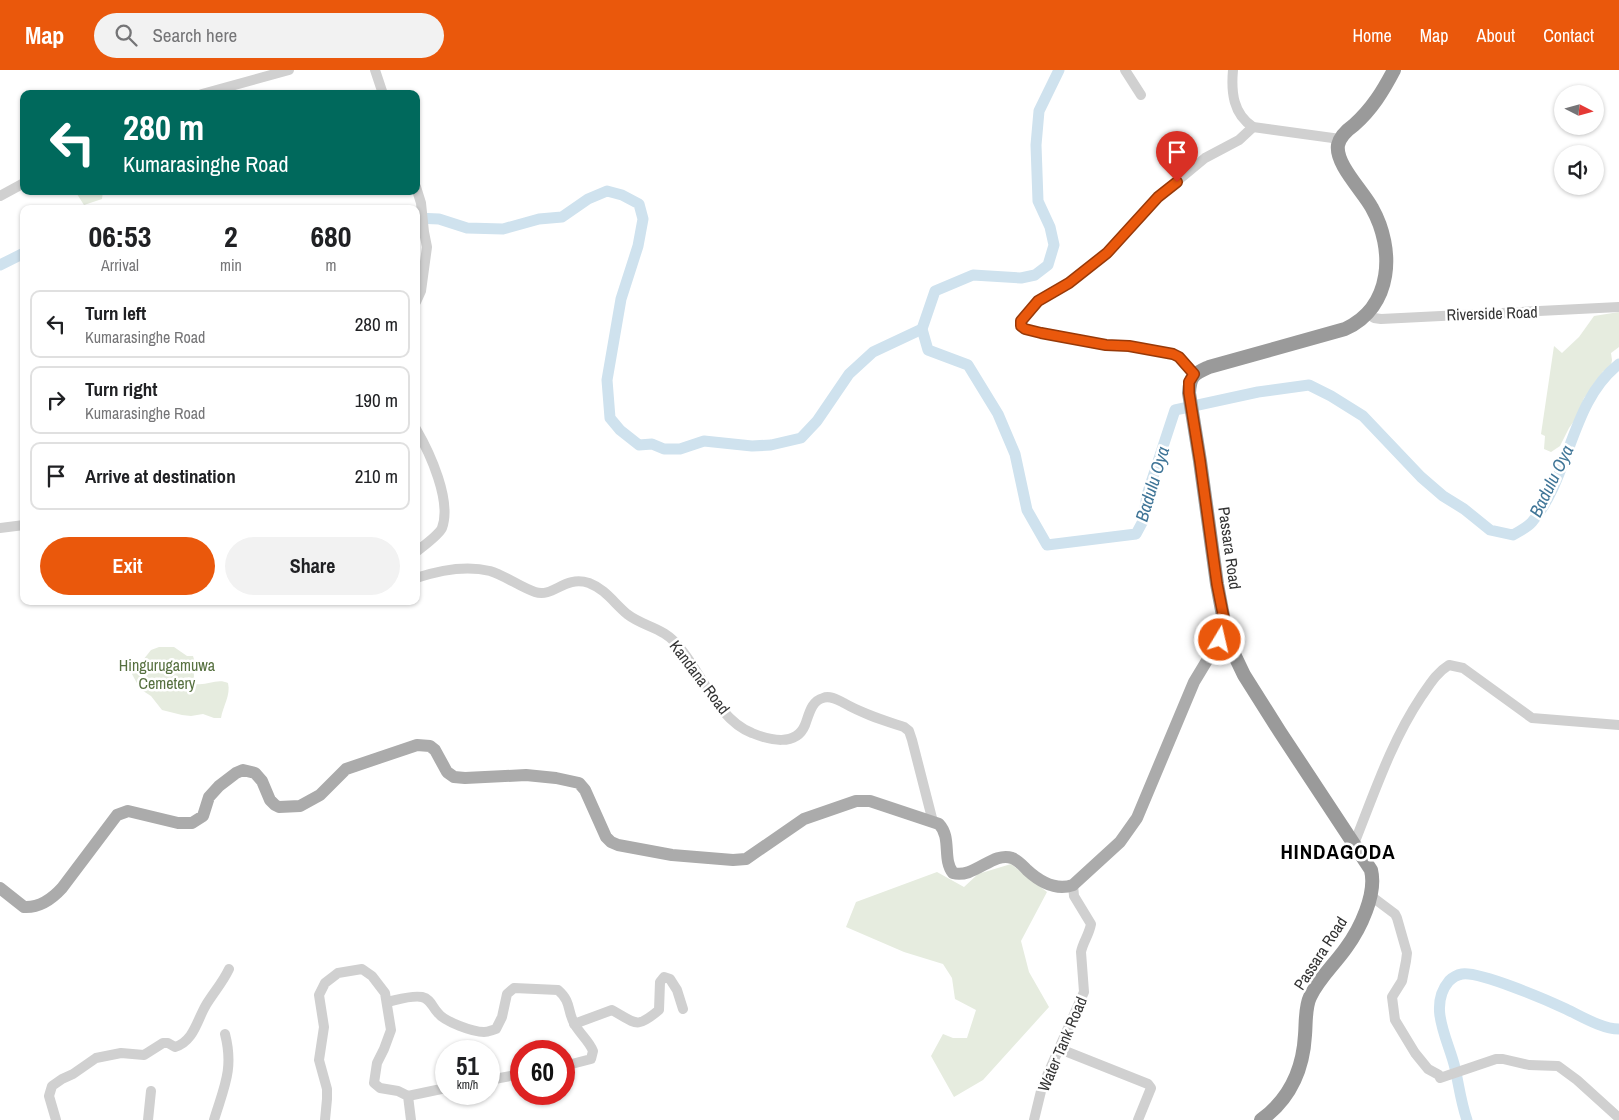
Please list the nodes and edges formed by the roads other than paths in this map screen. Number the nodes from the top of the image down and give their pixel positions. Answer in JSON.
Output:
{"nodes":[{"id":1,"x":289,"y":70,"type":"edge"},
{"id":2,"x":376,"y":70,"type":"edge"},
{"id":3,"x":1125,"y":70,"type":"edge"},
{"id":4,"x":1232,"y":70,"type":"edge"},
{"id":5,"x":1394,"y":70,"type":"edge"},
{"id":6,"x":216,"y":90,"type":"edge"},
{"id":7,"x":382,"y":90,"type":"edge"},
{"id":8,"x":1141,"y":95,"type":"dead end"},
{"id":9,"x":1253,"y":127,"type":"junction"},
{"id":10,"x":1340,"y":139,"type":"junction"},
{"id":11,"x":20,"y":185,"type":"edge"},
{"id":12,"x":418,"y":195,"type":"edge"},
{"id":13,"x":0,"y":196,"type":"edge"},
{"id":14,"x":420,"y":293,"type":"edge"},
{"id":15,"x":1619,"y":307,"type":"edge"},
{"id":16,"x":1367,"y":313,"type":"junction"},
{"id":17,"x":1194,"y":374,"type":"junction"},
{"id":18,"x":420,"y":438,"type":"edge"},
{"id":19,"x":20,"y":526,"type":"edge"},
{"id":20,"x":0,"y":528,"type":"edge"},
{"id":21,"x":420,"y":548,"type":"edge"},
{"id":22,"x":420,"y":577,"type":"edge"},
{"id":23,"x":1226,"y":629,"type":"junction"},
{"id":24,"x":1619,"y":725,"type":"edge"},
{"id":25,"x":933,"y":822,"type":"junction"},
{"id":26,"x":1354,"y":844,"type":"junction"},
{"id":27,"x":1073,"y":885,"type":"junction"},
{"id":28,"x":0,"y":888,"type":"edge"},
{"id":29,"x":1371,"y":896,"type":"junction"},
{"id":30,"x":229,"y":969,"type":"dead end"},
{"id":31,"x":387,"y":1002,"type":"junction"},
{"id":32,"x":683,"y":1009,"type":"dead end"},
{"id":33,"x":574,"y":1024,"type":"junction"},
{"id":34,"x":225,"y":1034,"type":"dead end"},
{"id":35,"x":1060,"y":1049,"type":"junction"},
{"id":36,"x":575,"y":1063,"type":"edge"},
{"id":37,"x":435,"y":1090,"type":"edge"},
{"id":38,"x":151,"y":1091,"type":"dead end"},
{"id":39,"x":408,"y":1096,"type":"junction"},
{"id":40,"x":1619,"y":1118,"type":"edge"},
{"id":41,"x":56,"y":1120,"type":"edge"},
{"id":42,"x":148,"y":1120,"type":"edge"},
{"id":43,"x":214,"y":1120,"type":"edge"},
{"id":44,"x":325,"y":1120,"type":"edge"},
{"id":45,"x":411,"y":1120,"type":"edge"},
{"id":46,"x":1034,"y":1120,"type":"edge"},
{"id":47,"x":1138,"y":1120,"type":"edge"},
{"id":48,"x":1261,"y":1120,"type":"edge"}],
"edges":[{"from":1,"to":6,"type":"street"},
{"from":2,"to":7,"type":"street"},
{"from":3,"to":8,"type":"street"},
{"from":4,"to":9,"type":"street"},
{"from":5,"to":10,"type":"highway"},
{"from":9,"to":10,"type":"street"},
{"from":9,"to":17,"type":"street"},
{"from":10,"to":16,"type":"highway"},
{"from":11,"to":13,"type":"street"},
{"from":12,"to":14,"type":"street"},
{"from":15,"to":16,"type":"street","name":"Riverside Road"},
{"from":16,"to":17,"type":"highway"},
{"from":17,"to":23,"type":"highway","name":"Passara Road"},
{"from":18,"to":21,"type":"street"},
{"from":19,"to":20,"type":"street"},
{"from":22,"to":25,"type":"street","name":"Kandana Road"},
{"from":23,"to":26,"type":"highway","name":"Passara Road"},
{"from":23,"to":27,"type":"main road"},
{"from":24,"to":26,"type":"street"},
{"from":25,"to":27,"type":"main road"},
{"from":25,"to":28,"type":"main road"},
{"from":26,"to":29,"type":"highway","name":"Passara Road"},
{"from":27,"to":35,"type":"street","name":"Water Tank Road"},
{"from":29,"to":40,"type":"street"},
{"from":29,"to":48,"type":"highway","name":"Passara Road"},
{"from":30,"to":41,"type":"street"},
{"from":31,"to":33,"type":"street"},
{"from":31,"to":39,"type":"street"},
{"from":31,"to":44,"type":"street"},
{"from":32,"to":33,"type":"street"},
{"from":33,"to":36,"type":"street"},
{"from":34,"to":43,"type":"street"},
{"from":35,"to":46,"type":"street","name":"Water Tank Road"},
{"from":35,"to":47,"type":"street"},
{"from":37,"to":39,"type":"street"},
{"from":38,"to":42,"type":"street"},
{"from":39,"to":45,"type":"street"}]}
